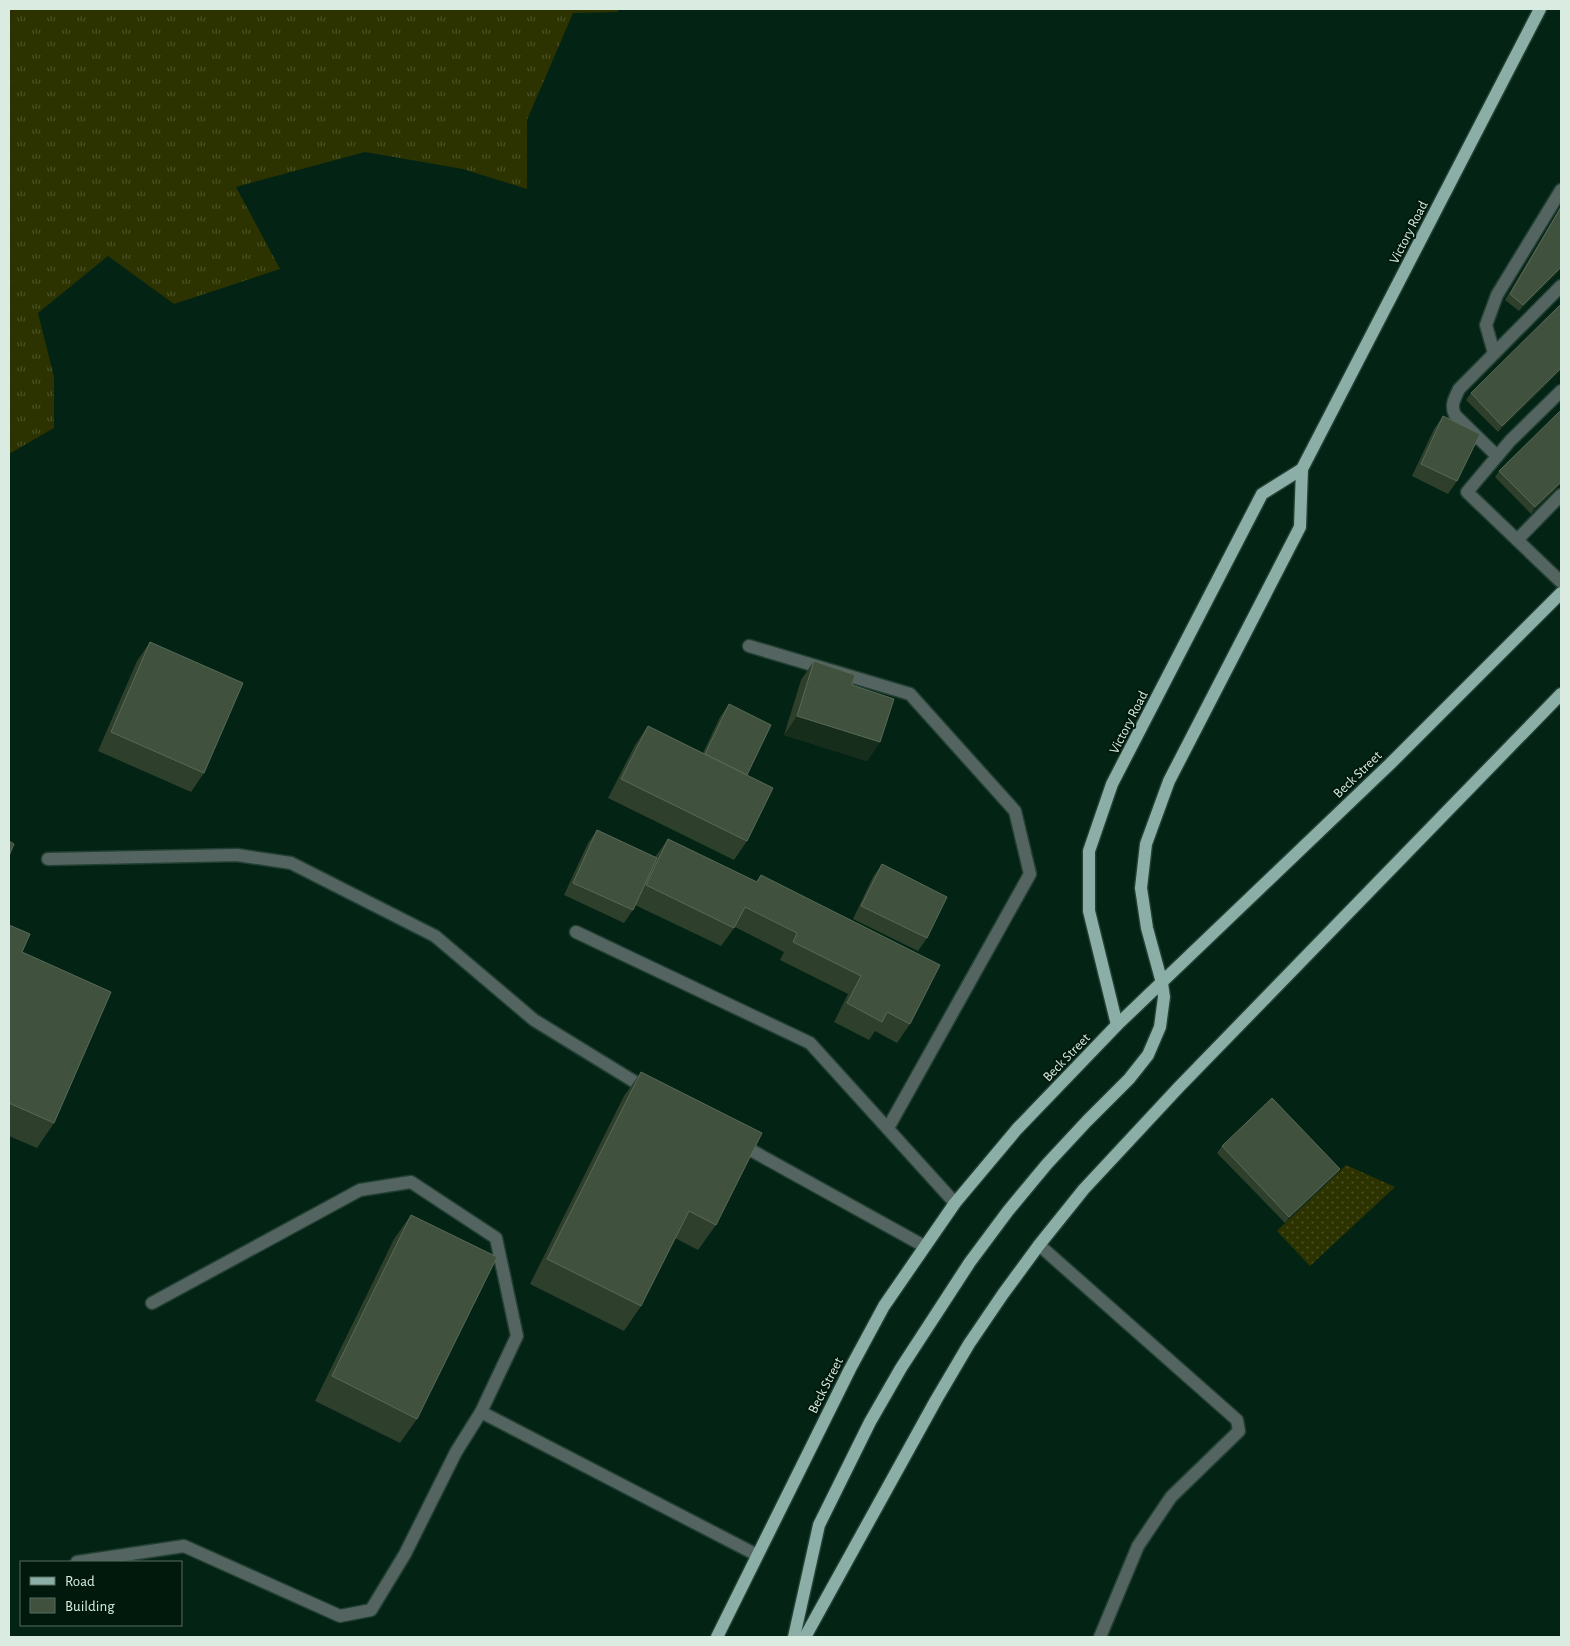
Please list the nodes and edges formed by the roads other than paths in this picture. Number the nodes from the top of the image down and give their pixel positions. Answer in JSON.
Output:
{"nodes":[{"id":1,"x":1540,"y":9,"type":"edge"},
{"id":2,"x":1561,"y":190,"type":"edge"},
{"id":3,"x":1561,"y":286,"type":"edge"},
{"id":4,"x":1494,"y":353,"type":"junction"},
{"id":5,"x":1561,"y":391,"type":"edge"},
{"id":6,"x":1497,"y":456,"type":"junction"},
{"id":7,"x":1302,"y":469,"type":"junction"},
{"id":8,"x":1561,"y":495,"type":"edge"},
{"id":9,"x":1517,"y":540,"type":"junction"},
{"id":10,"x":1561,"y":582,"type":"edge"},
{"id":11,"x":1561,"y":593,"type":"edge"},
{"id":12,"x":749,"y":646,"type":"dead end"},
{"id":13,"x":1561,"y":694,"type":"edge"},
{"id":14,"x":48,"y":859,"type":"dead end"},
{"id":15,"x":576,"y":932,"type":"dead end"},
{"id":16,"x":1162,"y":983,"type":"junction"},
{"id":17,"x":1117,"y":1025,"type":"junction"},
{"id":18,"x":658,"y":1096,"type":"edge"},
{"id":19,"x":888,"y":1128,"type":"junction"},
{"id":20,"x":725,"y":1135,"type":"edge"},
{"id":21,"x":955,"y":1203,"type":"junction"},
{"id":22,"x":1039,"y":1245,"type":"junction"},
{"id":23,"x":924,"y":1246,"type":"junction"},
{"id":24,"x":152,"y":1304,"type":"dead end"},
{"id":25,"x":480,"y":1412,"type":"junction"},
{"id":26,"x":757,"y":1555,"type":"junction"},
{"id":27,"x":84,"y":1561,"type":"edge"},
{"id":28,"x":717,"y":1637,"type":"edge"},
{"id":29,"x":794,"y":1637,"type":"edge"},
{"id":30,"x":805,"y":1637,"type":"edge"},
{"id":31,"x":1100,"y":1637,"type":"edge"}],
"edges":[{"from":1,"to":7,"type":"main road","name":"Victory Road"},
{"from":2,"to":4,"type":"lane"},
{"from":3,"to":4,"type":"lane"},
{"from":4,"to":6,"type":"lane"},
{"from":5,"to":6,"type":"lane"},
{"from":6,"to":9,"type":"lane"},
{"from":7,"to":16,"type":"main road","name":"Victory Road"},
{"from":7,"to":17,"type":"main road","name":"Victory Road"},
{"from":8,"to":9,"type":"lane"},
{"from":9,"to":10,"type":"lane"},
{"from":11,"to":16,"type":"main road","name":"Beck Street"},
{"from":12,"to":19,"type":"lane"},
{"from":13,"to":22,"type":"main road"},
{"from":14,"to":18,"type":"lane"},
{"from":15,"to":19,"type":"lane"},
{"from":16,"to":17,"type":"main road","name":"Beck Street"},
{"from":16,"to":29,"type":"main road","name":"Victory Road"},
{"from":17,"to":21,"type":"main road","name":"Beck Street"},
{"from":19,"to":21,"type":"lane"},
{"from":20,"to":23,"type":"lane"},
{"from":21,"to":23,"type":"main road","name":"Beck Street"},
{"from":22,"to":30,"type":"main road"},
{"from":22,"to":31,"type":"lane"},
{"from":23,"to":26,"type":"main road","name":"Beck Street"},
{"from":24,"to":25,"type":"lane"},
{"from":25,"to":26,"type":"lane"},
{"from":25,"to":27,"type":"lane"},
{"from":26,"to":28,"type":"main road","name":"Beck Street"}]}
